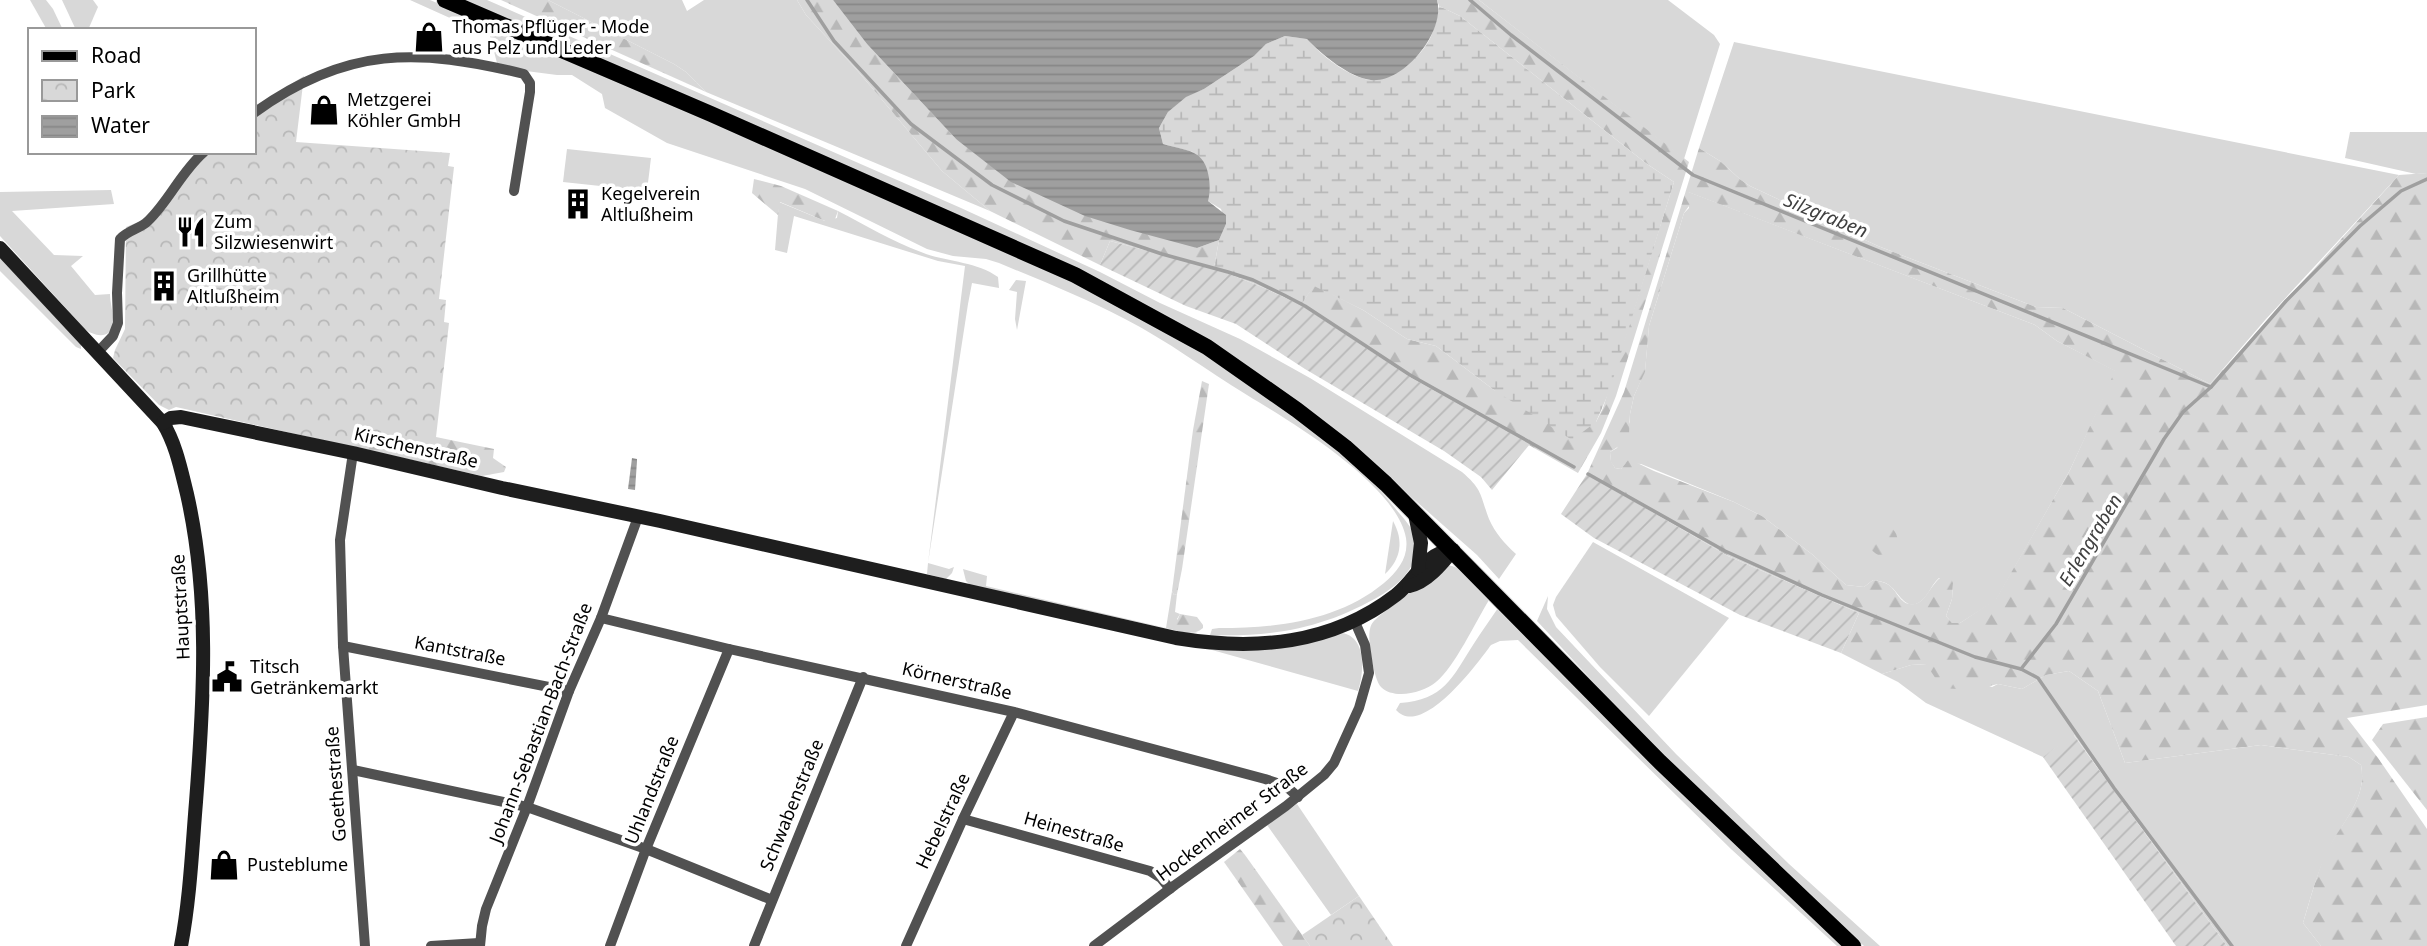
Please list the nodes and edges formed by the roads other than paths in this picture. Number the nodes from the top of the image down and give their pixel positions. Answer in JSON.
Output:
{"nodes":[{"id":1,"x":445,"y":0,"type":"edge"},
{"id":2,"x":256,"y":112,"type":"edge"},
{"id":3,"x":202,"y":154,"type":"edge"},
{"id":4,"x":514,"y":191,"type":"dead end"},
{"id":5,"x":0,"y":248,"type":"edge"},
{"id":6,"x":97,"y":353,"type":"junction"},
{"id":7,"x":163,"y":423,"type":"junction"},
{"id":8,"x":353,"y":453,"type":"junction"},
{"id":9,"x":1415,"y":514,"type":"junction"},
{"id":10,"x":638,"y":517,"type":"junction"},
{"id":11,"x":1453,"y":550,"type":"junction"},
{"id":12,"x":1418,"y":570,"type":"junction"},
{"id":13,"x":1407,"y":586,"type":"junction"},
{"id":14,"x":601,"y":618,"type":"junction"},
{"id":15,"x":1355,"y":622,"type":"junction"},
{"id":16,"x":343,"y":646,"type":"junction"},
{"id":17,"x":729,"y":649,"type":"junction"},
{"id":18,"x":863,"y":677,"type":"junction"},
{"id":19,"x":569,"y":691,"type":"junction"},
{"id":20,"x":1014,"y":712,"type":"junction"},
{"id":21,"x":353,"y":770,"type":"junction"},
{"id":22,"x":1298,"y":797,"type":"junction"},
{"id":23,"x":527,"y":807,"type":"junction"},
{"id":24,"x":963,"y":819,"type":"junction"},
{"id":25,"x":646,"y":849,"type":"junction"},
{"id":26,"x":1170,"y":889,"type":"junction"},
{"id":27,"x":772,"y":900,"type":"junction"},
{"id":28,"x":480,"y":944,"type":"edge"},
{"id":29,"x":181,"y":946,"type":"edge"},
{"id":30,"x":365,"y":946,"type":"edge"},
{"id":31,"x":431,"y":946,"type":"edge"},
{"id":32,"x":610,"y":946,"type":"edge"},
{"id":33,"x":754,"y":946,"type":"edge"},
{"id":34,"x":906,"y":946,"type":"edge"},
{"id":35,"x":1094,"y":946,"type":"edge"},
{"id":36,"x":1853,"y":946,"type":"edge"}],
"edges":[{"from":1,"to":9,"type":"main road"},
{"from":2,"to":4,"type":"street"},
{"from":3,"to":6,"type":"street"},
{"from":5,"to":6,"type":"street","name":"Hauptstraße"},
{"from":6,"to":7,"type":"street","name":"Hauptstraße"},
{"from":7,"to":8,"type":"street","name":"Kirschenstraße"},
{"from":7,"to":29,"type":"street","name":"Hauptstraße"},
{"from":8,"to":10,"type":"street","name":"Kirschenstraße"},
{"from":8,"to":16,"type":"street","name":"Goethestraße"},
{"from":9,"to":11,"type":"main road"},
{"from":9,"to":12,"type":"street"},
{"from":10,"to":14,"type":"street","name":"Johann-Sebastian-Bach-Straße"},
{"from":10,"to":15,"type":"street","name":"Kirschenstraße"},
{"from":11,"to":12,"type":"street"},
{"from":11,"to":13,"type":"street","name":"Kirschenstraße"},
{"from":11,"to":36,"type":"main road"},
{"from":12,"to":13,"type":"street"},
{"from":13,"to":15,"type":"street","name":"Kirschenstraße"},
{"from":14,"to":17,"type":"street","name":"Körnerstraße"},
{"from":14,"to":19,"type":"street","name":"Johann-Sebastian-Bach-Straße"},
{"from":15,"to":22,"type":"street","name":"Hockenheimer Straße"},
{"from":16,"to":19,"type":"street","name":"Kantstraße"},
{"from":16,"to":21,"type":"street","name":"Goethestraße"},
{"from":17,"to":18,"type":"street","name":"Körnerstraße"},
{"from":17,"to":25,"type":"street","name":"Uhlandstraße"},
{"from":18,"to":20,"type":"street","name":"Körnerstraße"},
{"from":18,"to":27,"type":"street","name":"Schwabenstraße"},
{"from":19,"to":23,"type":"street","name":"Johann-Sebastian-Bach-Straße"},
{"from":20,"to":22,"type":"street","name":"Körnerstraße"},
{"from":20,"to":24,"type":"street","name":"Hebelstraße"},
{"from":21,"to":23,"type":"street"},
{"from":21,"to":30,"type":"street","name":"Goethestraße"},
{"from":22,"to":26,"type":"street","name":"Hockenheimer Straße"},
{"from":23,"to":25,"type":"street"},
{"from":23,"to":28,"type":"street","name":"Johann-Sebastian-Bach-Straße"},
{"from":24,"to":26,"type":"street","name":"Heinestraße"},
{"from":24,"to":34,"type":"street","name":"Hebelstraße"},
{"from":25,"to":27,"type":"street"},
{"from":25,"to":32,"type":"street","name":"Uhlandstraße"},
{"from":26,"to":35,"type":"street","name":"Hockenheimer Straße"},
{"from":27,"to":33,"type":"street","name":"Schwabenstraße"},
{"from":28,"to":31,"type":"street"}]}
